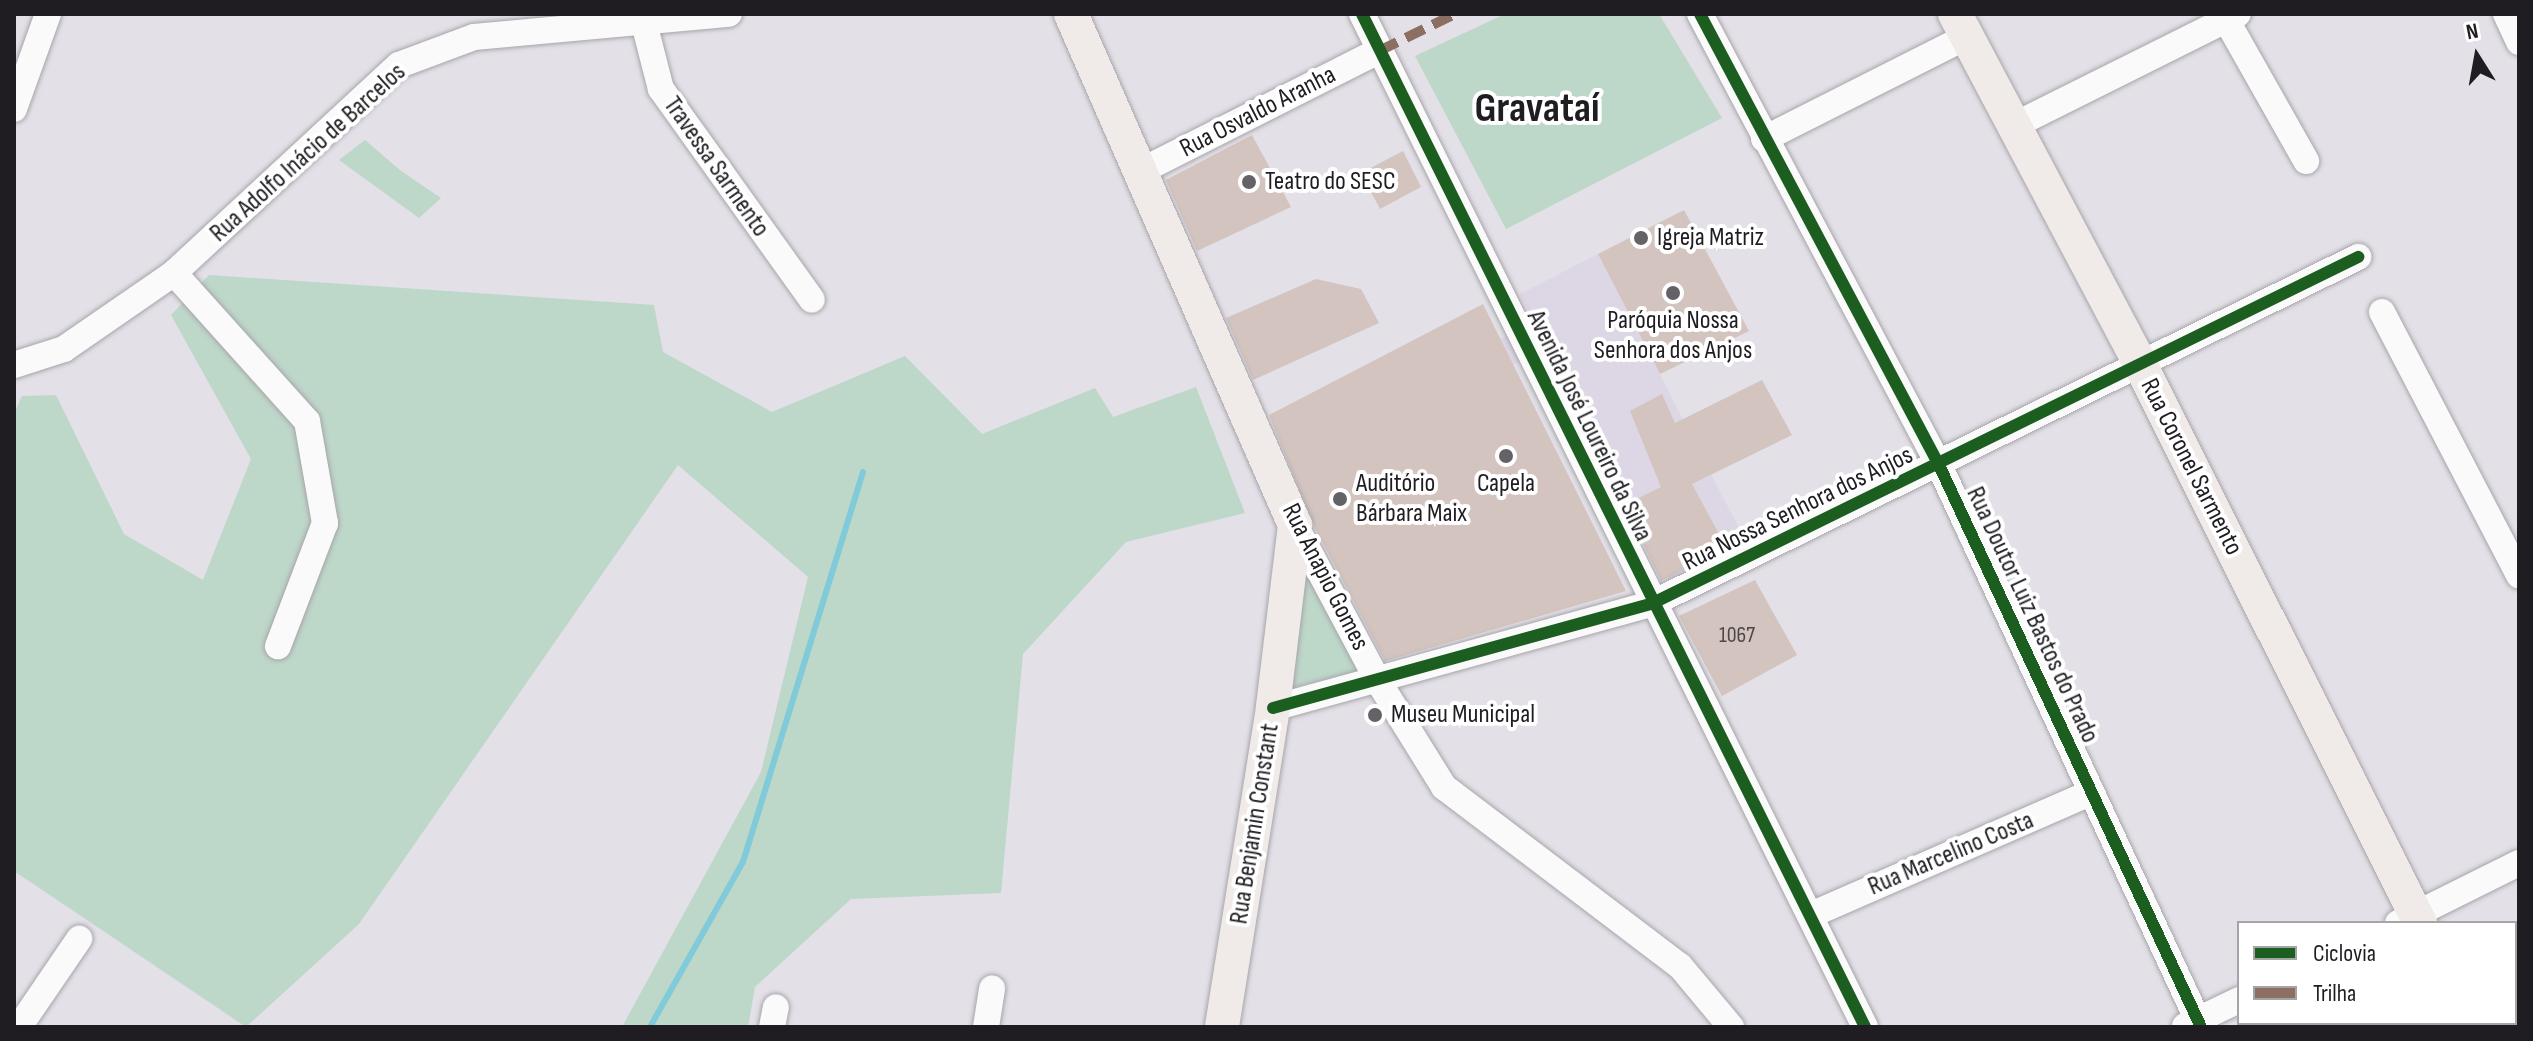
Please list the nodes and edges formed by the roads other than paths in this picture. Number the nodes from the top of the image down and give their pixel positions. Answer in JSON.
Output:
{"nodes":[{"id":1,"x":48,"y":14,"type":"edge"},
{"id":2,"x":1071,"y":14,"type":"edge"},
{"id":3,"x":1362,"y":14,"type":"edge"},
{"id":4,"x":1700,"y":14,"type":"edge"},
{"id":5,"x":2506,"y":14,"type":"edge"},
{"id":6,"x":720,"y":15,"type":"edge"},
{"id":7,"x":2229,"y":16,"type":"edge"},
{"id":8,"x":644,"y":23,"type":"junction"},
{"id":9,"x":1961,"y":25,"type":"edge"},
{"id":10,"x":474,"y":26,"type":"edge"},
{"id":11,"x":2519,"y":42,"type":"edge"},
{"id":12,"x":1379,"y":51,"type":"junction"},
{"id":13,"x":14,"y":109,"type":"edge"},
{"id":14,"x":2015,"y":125,"type":"junction"},
{"id":15,"x":1764,"y":139,"type":"junction"},
{"id":16,"x":2306,"y":161,"type":"dead end"},
{"id":17,"x":1137,"y":173,"type":"junction"},
{"id":18,"x":2358,"y":257,"type":"dead end"},
{"id":19,"x":174,"y":273,"type":"junction"},
{"id":20,"x":812,"y":300,"type":"dead end"},
{"id":21,"x":2382,"y":312,"type":"dead end"},
{"id":22,"x":2138,"y":360,"type":"junction"},
{"id":23,"x":14,"y":365,"type":"edge"},
{"id":24,"x":1939,"y":465,"type":"junction"},
{"id":25,"x":1295,"y":525,"type":"junction"},
{"id":26,"x":2519,"y":575,"type":"edge"},
{"id":27,"x":1651,"y":604,"type":"junction"},
{"id":28,"x":278,"y":646,"type":"dead end"},
{"id":29,"x":1378,"y":681,"type":"junction"},
{"id":30,"x":1273,"y":708,"type":"junction"},
{"id":31,"x":2090,"y":793,"type":"junction"},
{"id":32,"x":2519,"y":863,"type":"edge"},
{"id":33,"x":1811,"y":915,"type":"junction"},
{"id":34,"x":2411,"y":920,"type":"edge"},
{"id":35,"x":79,"y":939,"type":"dead end"},
{"id":36,"x":992,"y":988,"type":"dead end"},
{"id":37,"x":2237,"y":1001,"type":"edge"},
{"id":38,"x":19,"y":1025,"type":"edge"},
{"id":39,"x":2194,"y":1025,"type":"edge"},
{"id":40,"x":986,"y":1027,"type":"edge"},
{"id":41,"x":1222,"y":1027,"type":"edge"},
{"id":42,"x":1731,"y":1027,"type":"edge"},
{"id":43,"x":1865,"y":1027,"type":"edge"}],
"edges":[{"from":1,"to":13,"type":"street"},
{"from":2,"to":17,"type":"main road","name":"Rua Anapio Gomes"},
{"from":3,"to":12,"type":"street","name":"Avenida José Loureiro da Silva"},
{"from":4,"to":15,"type":"street","name":"Rua Doutor Luiz Bastos do Prado"},
{"from":5,"to":11,"type":"street"},
{"from":6,"to":8,"type":"street","name":"Rua Adolfo Inácio de Barcelos"},
{"from":7,"to":14,"type":"street"},
{"from":7,"to":16,"type":"street"},
{"from":8,"to":10,"type":"street","name":"Rua Adolfo Inácio de Barcelos"},
{"from":8,"to":20,"type":"street","name":"Travessa Sarmento"},
{"from":9,"to":14,"type":"main road","name":"Rua Coronel Sarmento"},
{"from":9,"to":15,"type":"street"},
{"from":10,"to":19,"type":"street","name":"Rua Adolfo Inácio de Barcelos"},
{"from":12,"to":17,"type":"street","name":"Rua Osvaldo Aranha"},
{"from":12,"to":27,"type":"street","name":"Avenida José Loureiro da Silva"},
{"from":14,"to":22,"type":"main road","name":"Rua Coronel Sarmento"},
{"from":15,"to":24,"type":"street","name":"Rua Doutor Luiz Bastos do Prado"},
{"from":17,"to":25,"type":"main road","name":"Rua Anapio Gomes"},
{"from":18,"to":22,"type":"street","name":"Rua Nossa Senhora dos Anjos"},
{"from":19,"to":23,"type":"street","name":"Rua Adolfo Inácio de Barcelos"},
{"from":19,"to":28,"type":"street"},
{"from":21,"to":26,"type":"street"},
{"from":22,"to":24,"type":"street","name":"Rua Nossa Senhora dos Anjos"},
{"from":22,"to":34,"type":"main road","name":"Rua Coronel Sarmento"},
{"from":24,"to":27,"type":"street","name":"Rua Nossa Senhora dos Anjos"},
{"from":24,"to":31,"type":"street","name":"Rua Doutor Luiz Bastos do Prado"},
{"from":25,"to":29,"type":"street","name":"Rua Anapio Gomes"},
{"from":25,"to":30,"type":"main road","name":"Rua Benjamin Constant"},
{"from":27,"to":29,"type":"street","name":"Rua Nossa Senhora dos Anjos"},
{"from":27,"to":33,"type":"street","name":"Avenida José Loureiro da Silva"},
{"from":29,"to":30,"type":"street","name":"Rua Nossa Senhora dos Anjos"},
{"from":29,"to":42,"type":"street","name":"Rua Anapio Gomes"},
{"from":30,"to":41,"type":"main road","name":"Rua Benjamin Constant"},
{"from":31,"to":33,"type":"street","name":"Rua Marcelino Costa"},
{"from":31,"to":39,"type":"street","name":"Rua Doutor Luiz Bastos do Prado"},
{"from":32,"to":34,"type":"street"},
{"from":33,"to":43,"type":"street","name":"Avenida José Loureiro da Silva"},
{"from":35,"to":38,"type":"street"},
{"from":36,"to":40,"type":"street"},
{"from":37,"to":39,"type":"street"}]}
